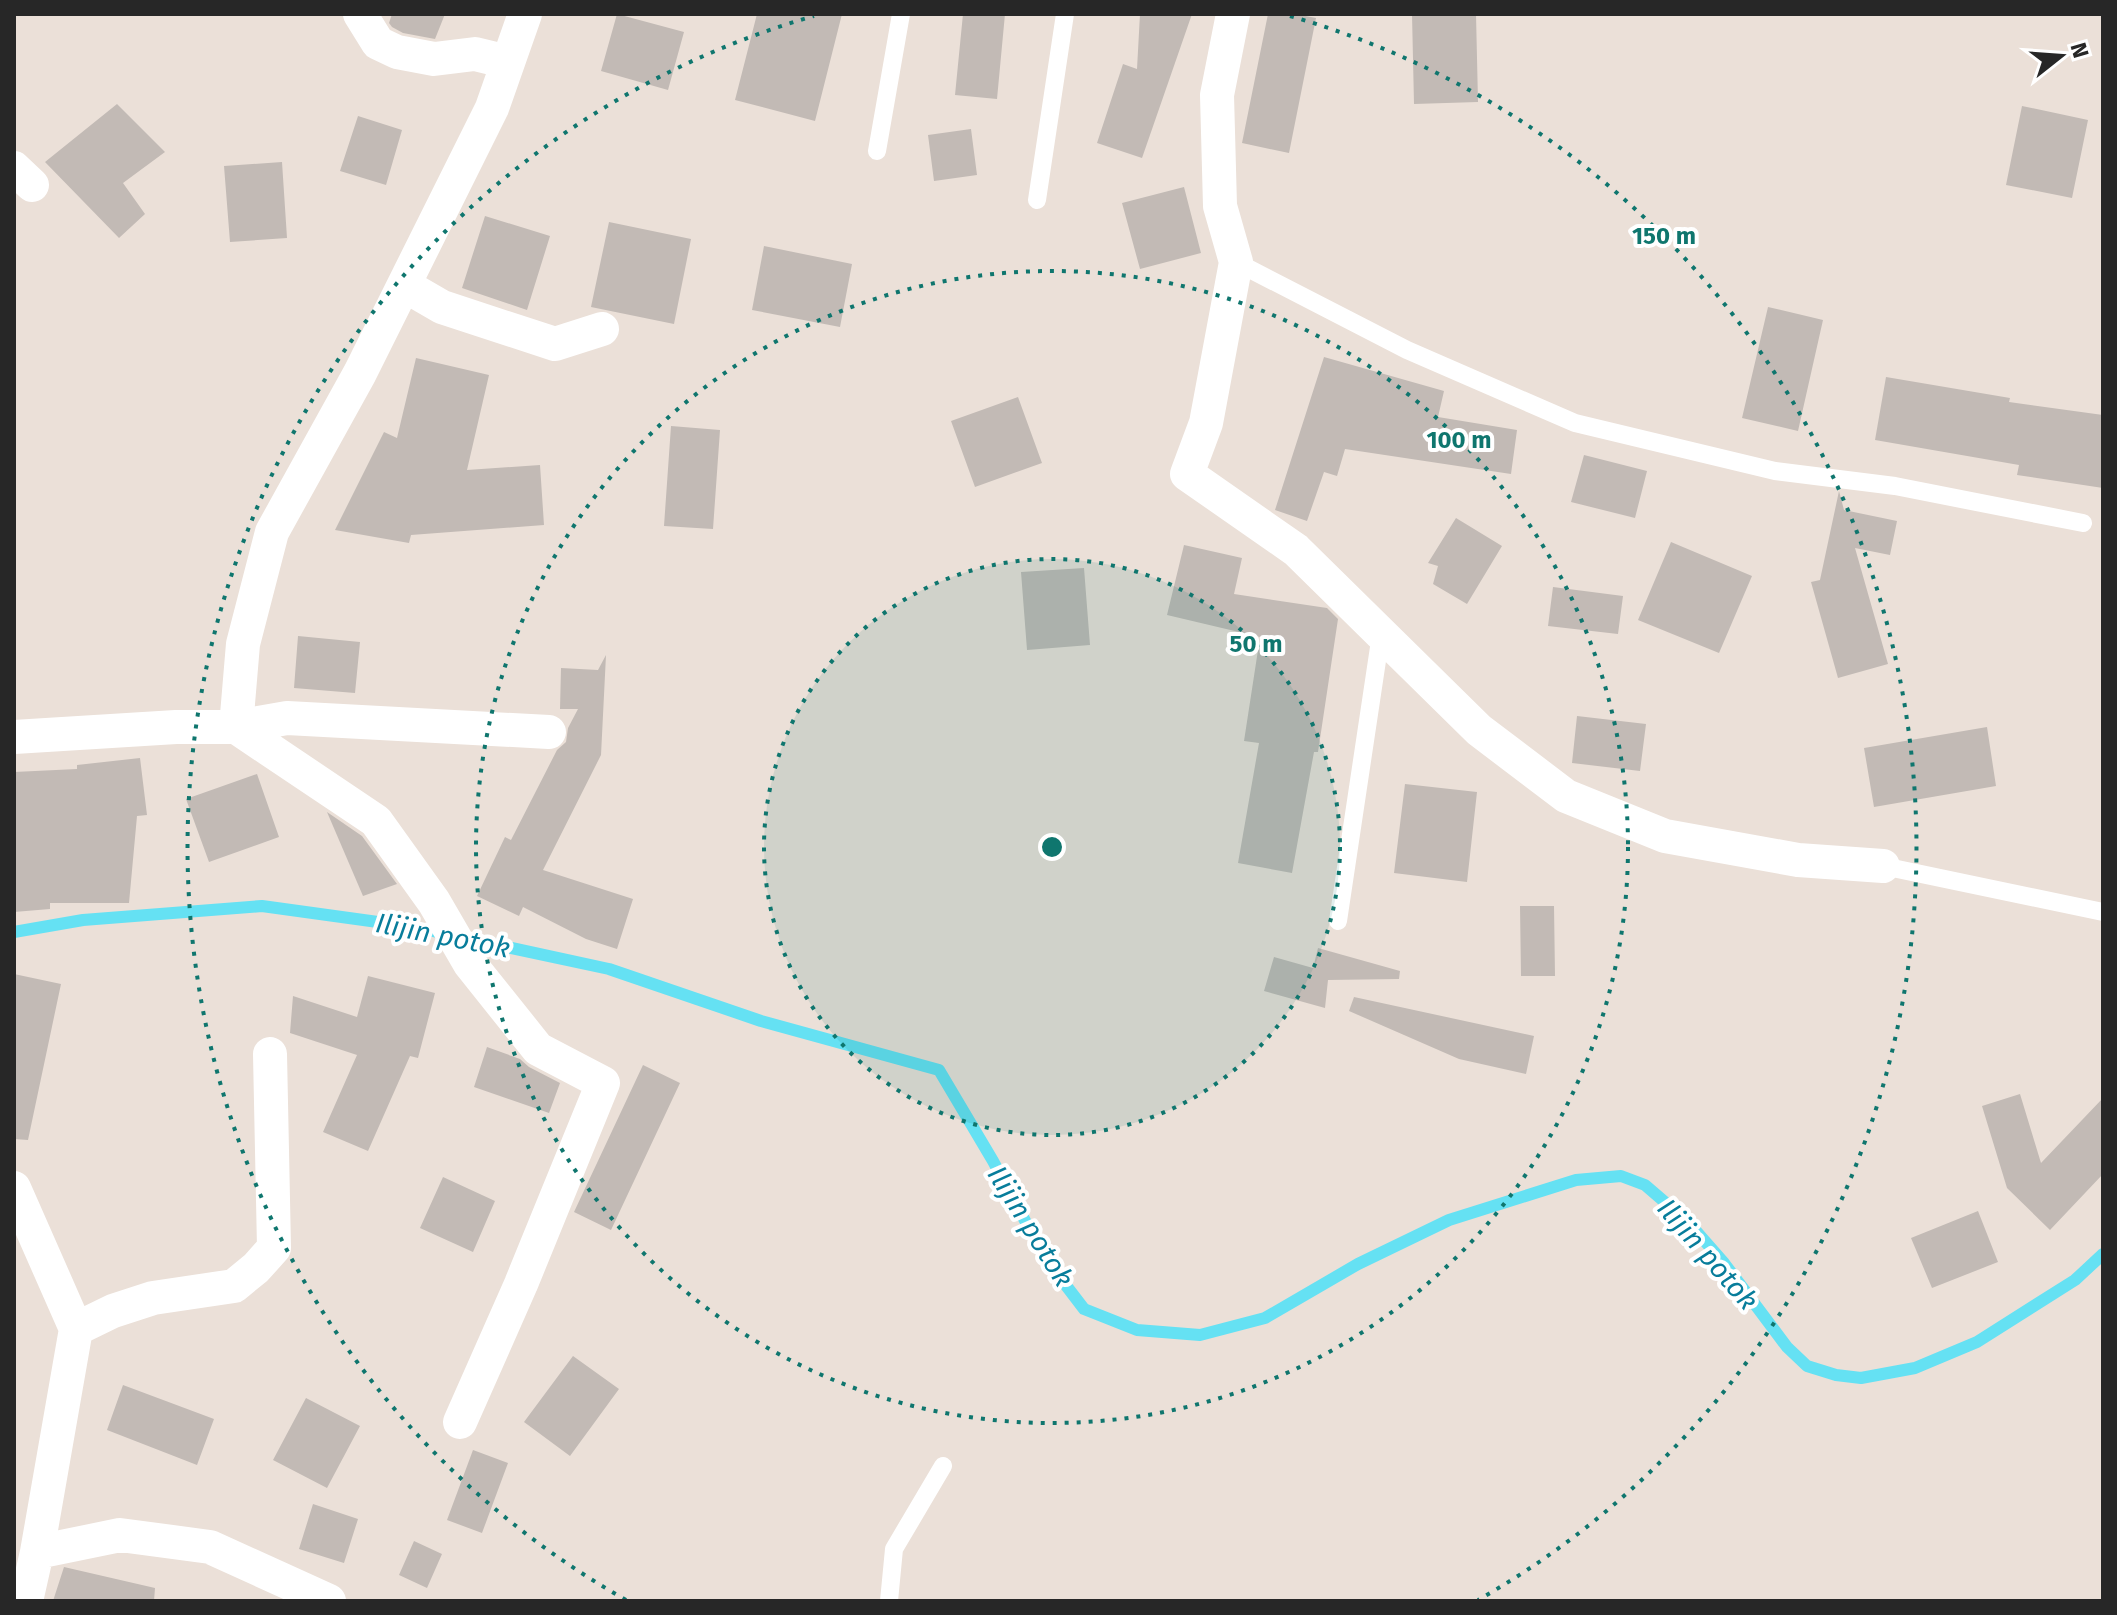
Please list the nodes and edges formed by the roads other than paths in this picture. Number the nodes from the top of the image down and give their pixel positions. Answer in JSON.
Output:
{"nodes":[{"id":1,"x":360,"y":14,"type":"edge"},
{"id":2,"x":525,"y":14,"type":"edge"},
{"id":3,"x":901,"y":14,"type":"edge"},
{"id":4,"x":1065,"y":14,"type":"edge"},
{"id":5,"x":1233,"y":14,"type":"edge"},
{"id":6,"x":508,"y":62,"type":"junction"},
{"id":7,"x":877,"y":151,"type":"dead end"},
{"id":8,"x":1037,"y":200,"type":"dead end"},
{"id":9,"x":1236,"y":262,"type":"junction"},
{"id":10,"x":404,"y":285,"type":"junction"},
{"id":11,"x":602,"y":329,"type":"dead end"},
{"id":12,"x":2083,"y":523,"type":"dead end"},
{"id":13,"x":1381,"y":634,"type":"junction"},
{"id":14,"x":236,"y":727,"type":"junction"},
{"id":15,"x":549,"y":732,"type":"dead end"},
{"id":16,"x":14,"y":737,"type":"edge"},
{"id":17,"x":1883,"y":866,"type":"joint"},
{"id":18,"x":2103,"y":912,"type":"edge"},
{"id":19,"x":1338,"y":921,"type":"dead end"},
{"id":20,"x":270,"y":1054,"type":"dead end"},
{"id":21,"x":14,"y":1188,"type":"edge"},
{"id":22,"x":76,"y":1329,"type":"junction"},
{"id":23,"x":460,"y":1422,"type":"dead end"},
{"id":24,"x":943,"y":1466,"type":"dead end"},
{"id":25,"x":37,"y":1552,"type":"junction"},
{"id":26,"x":26,"y":1601,"type":"edge"},
{"id":27,"x":329,"y":1601,"type":"edge"},
{"id":28,"x":889,"y":1601,"type":"edge"}],
"edges":[{"from":1,"to":6,"type":"street"},
{"from":2,"to":6,"type":"street"},
{"from":3,"to":7,"type":"lane"},
{"from":4,"to":8,"type":"lane"},
{"from":5,"to":9,"type":"street"},
{"from":6,"to":10,"type":"street"},
{"from":9,"to":12,"type":"lane"},
{"from":9,"to":13,"type":"street"},
{"from":10,"to":11,"type":"street"},
{"from":10,"to":14,"type":"street"},
{"from":13,"to":17,"type":"street"},
{"from":13,"to":19,"type":"lane"},
{"from":14,"to":15,"type":"street"},
{"from":14,"to":16,"type":"street"},
{"from":14,"to":23,"type":"street"},
{"from":17,"to":18,"type":"lane"},
{"from":20,"to":22,"type":"street"},
{"from":21,"to":22,"type":"street"},
{"from":22,"to":25,"type":"street"},
{"from":24,"to":28,"type":"lane"},
{"from":25,"to":26,"type":"street"},
{"from":25,"to":27,"type":"street"}]}
